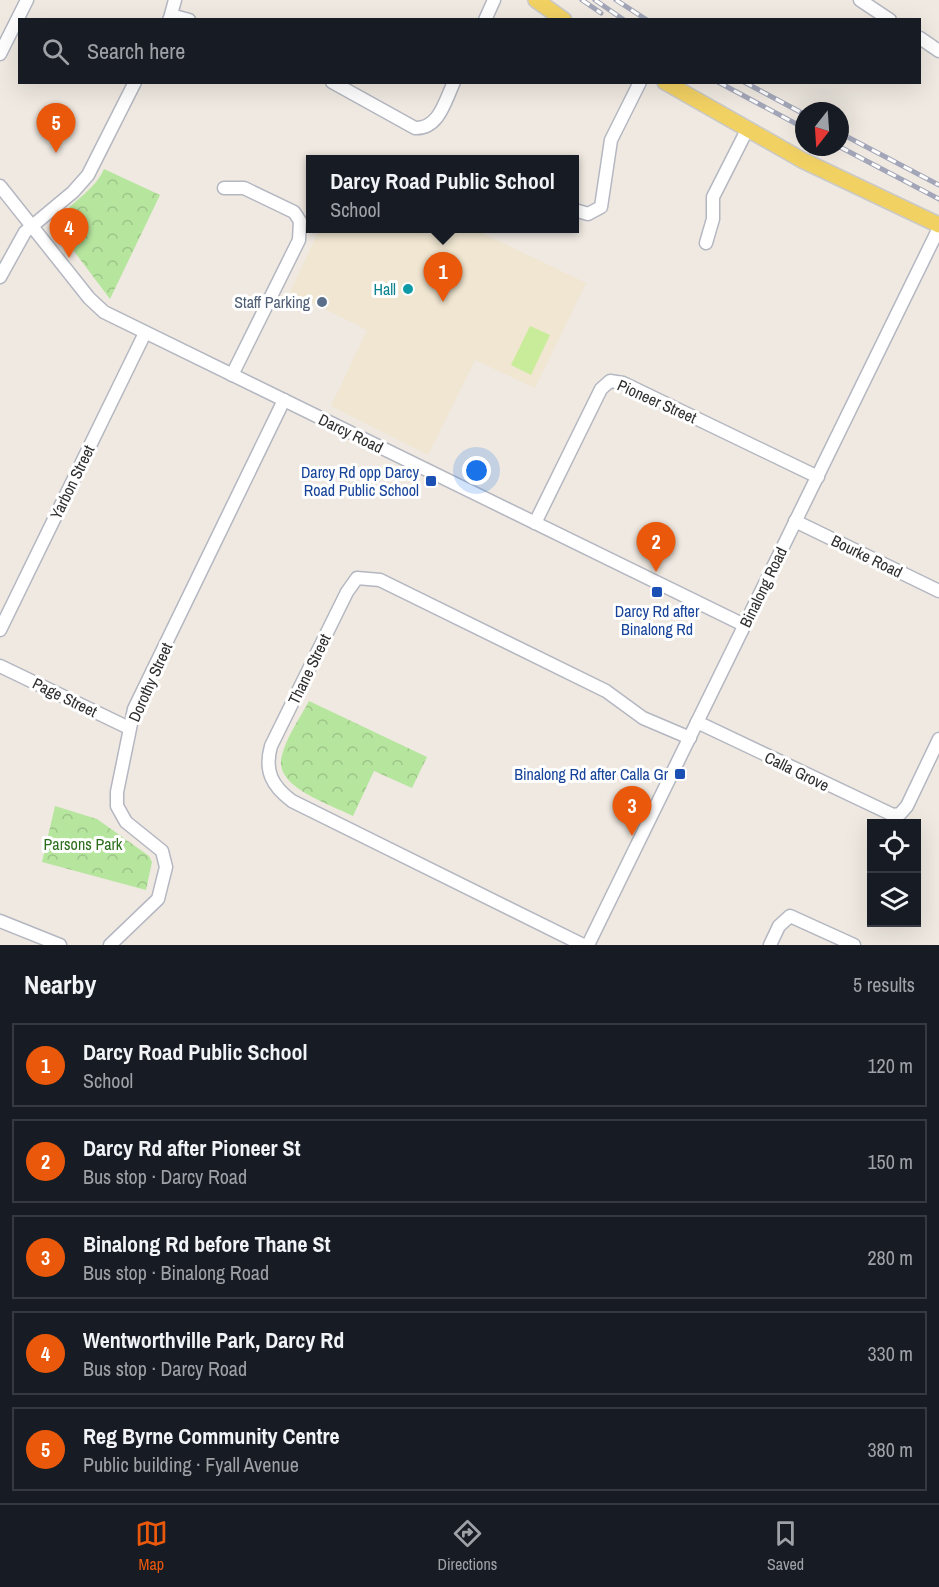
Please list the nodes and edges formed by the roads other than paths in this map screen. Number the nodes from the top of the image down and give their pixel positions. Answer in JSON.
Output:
{"nodes":[{"id":1,"x":27,"y":0,"type":"edge"},
{"id":2,"x":175,"y":0,"type":"edge"},
{"id":3,"x":494,"y":0,"type":"edge"},
{"id":4,"x":536,"y":0,"type":"edge"},
{"id":5,"x":860,"y":0,"type":"edge"},
{"id":6,"x":170,"y":18,"type":"edge"},
{"id":7,"x":485,"y":18,"type":"edge"},
{"id":8,"x":561,"y":18,"type":"edge"},
{"id":9,"x":887,"y":18,"type":"edge"},
{"id":10,"x":921,"y":39,"type":"edge"},
{"id":11,"x":939,"y":51,"type":"edge"},
{"id":12,"x":0,"y":54,"type":"edge"},
{"id":13,"x":134,"y":84,"type":"edge"},
{"id":14,"x":335,"y":84,"type":"edge"},
{"id":15,"x":453,"y":84,"type":"edge"},
{"id":16,"x":639,"y":84,"type":"edge"},
{"id":17,"x":668,"y":84,"type":"edge"},
{"id":18,"x":747,"y":130,"type":"junction"},
{"id":19,"x":0,"y":186,"type":"edge"},
{"id":20,"x":224,"y":188,"type":"dead end"},
{"id":21,"x":579,"y":211,"type":"edge"},
{"id":22,"x":31,"y":225,"type":"junction"},
{"id":23,"x":939,"y":227,"type":"edge"},
{"id":24,"x":706,"y":243,"type":"dead end"},
{"id":25,"x":0,"y":278,"type":"edge"},
{"id":26,"x":145,"y":333,"type":"junction"},
{"id":27,"x":232,"y":375,"type":"junction"},
{"id":28,"x":284,"y":400,"type":"junction"},
{"id":29,"x":818,"y":477,"type":"junction"},
{"id":30,"x":795,"y":521,"type":"junction"},
{"id":31,"x":535,"y":523,"type":"junction"},
{"id":32,"x":939,"y":591,"type":"edge"},
{"id":33,"x":744,"y":625,"type":"junction"},
{"id":34,"x":0,"y":630,"type":"edge"},
{"id":35,"x":0,"y":666,"type":"edge"},
{"id":36,"x":697,"y":722,"type":"junction"},
{"id":37,"x":129,"y":728,"type":"junction"},
{"id":38,"x":690,"y":738,"type":"junction"},
{"id":39,"x":939,"y":739,"type":"edge"},
{"id":40,"x":0,"y":921,"type":"edge"},
{"id":41,"x":60,"y":945,"type":"edge"},
{"id":42,"x":110,"y":945,"type":"edge"},
{"id":43,"x":583,"y":945,"type":"edge"},
{"id":44,"x":588,"y":945,"type":"edge"},
{"id":45,"x":770,"y":945,"type":"edge"},
{"id":46,"x":854,"y":945,"type":"edge"}],
"edges":[{"from":1,"to":12,"type":"street"},
{"from":2,"to":6,"type":"street"},
{"from":3,"to":7,"type":"street"},
{"from":4,"to":8,"type":"main road"},
{"from":5,"to":9,"type":"street"},
{"from":10,"to":11,"type":"street"},
{"from":13,"to":22,"type":"street"},
{"from":14,"to":15,"type":"street"},
{"from":16,"to":21,"type":"street"},
{"from":17,"to":18,"type":"main road"},
{"from":18,"to":23,"type":"main road"},
{"from":18,"to":24,"type":"street"},
{"from":19,"to":22,"type":"street","name":"Darcy Road"},
{"from":20,"to":27,"type":"street"},
{"from":22,"to":25,"type":"street"},
{"from":22,"to":26,"type":"street","name":"Darcy Road"},
{"from":23,"to":29,"type":"street","name":"Binalong Road"},
{"from":26,"to":27,"type":"street","name":"Darcy Road"},
{"from":26,"to":34,"type":"street","name":"Yarbon Street"},
{"from":27,"to":28,"type":"street","name":"Darcy Road"},
{"from":28,"to":31,"type":"street","name":"Darcy Road"},
{"from":28,"to":37,"type":"street","name":"Dorothy Street"},
{"from":29,"to":30,"type":"street","name":"Binalong Road"},
{"from":29,"to":31,"type":"street","name":"Pioneer Street"},
{"from":30,"to":32,"type":"street","name":"Bourke Road"},
{"from":30,"to":33,"type":"street","name":"Binalong Road"},
{"from":31,"to":33,"type":"street","name":"Darcy Road"},
{"from":33,"to":36,"type":"street","name":"Binalong Road"},
{"from":35,"to":37,"type":"street","name":"Page Street"},
{"from":36,"to":38,"type":"street","name":"Binalong Road"},
{"from":36,"to":39,"type":"street","name":"Calla Grove"},
{"from":37,"to":42,"type":"street","name":"Dorothy Street"},
{"from":38,"to":43,"type":"street","name":"Thane Street"},
{"from":38,"to":44,"type":"street","name":"Binalong Road"},
{"from":40,"to":41,"type":"street"},
{"from":45,"to":46,"type":"street"}]}
